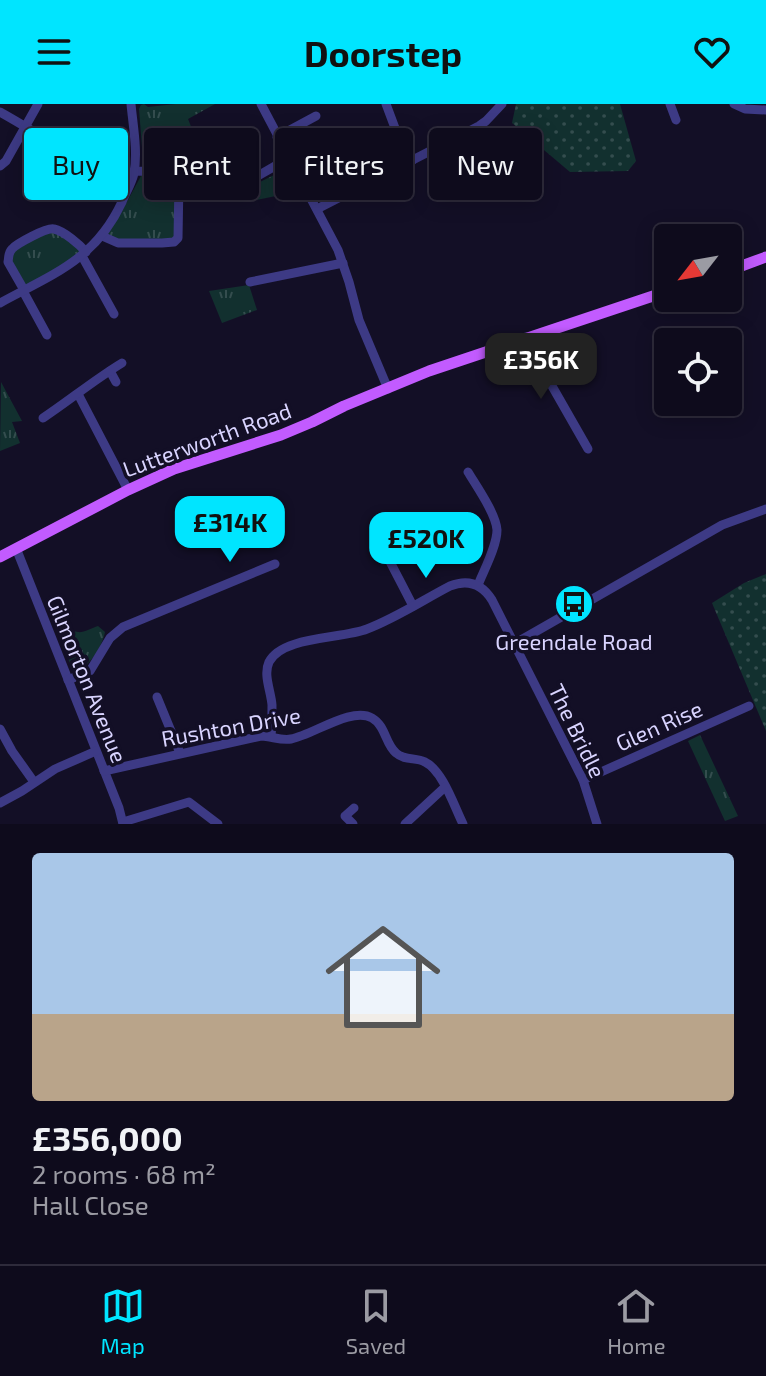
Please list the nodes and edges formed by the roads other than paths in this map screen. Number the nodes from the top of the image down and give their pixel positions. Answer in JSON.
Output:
{"nodes":[{"id":1,"x":38,"y":104,"type":"edge"},
{"id":2,"x":131,"y":104,"type":"edge"},
{"id":3,"x":261,"y":104,"type":"edge"},
{"id":4,"x":386,"y":104,"type":"edge"},
{"id":5,"x":502,"y":104,"type":"edge"},
{"id":6,"x":670,"y":104,"type":"edge"},
{"id":7,"x":734,"y":104,"type":"edge"},
{"id":8,"x":766,"y":110,"type":"edge"},
{"id":9,"x":0,"y":112,"type":"edge"},
{"id":10,"x":316,"y":116,"type":"dead end"},
{"id":11,"x":676,"y":120,"type":"dead end"},
{"id":12,"x":26,"y":126,"type":"junction"},
{"id":13,"x":294,"y":128,"type":"edge"},
{"id":14,"x":395,"y":128,"type":"edge"},
{"id":15,"x":275,"y":133,"type":"edge"},
{"id":16,"x":413,"y":160,"type":"edge"},
{"id":17,"x":0,"y":166,"type":"edge"},
{"id":18,"x":134,"y":173,"type":"junction"},
{"id":19,"x":312,"y":200,"type":"edge"},
{"id":20,"x":335,"y":200,"type":"edge"},
{"id":21,"x":317,"y":209,"type":"junction"},
{"id":22,"x":102,"y":236,"type":"junction"},
{"id":23,"x":84,"y":254,"type":"junction"},
{"id":24,"x":766,"y":257,"type":"edge"},
{"id":25,"x":343,"y":263,"type":"junction"},
{"id":26,"x":742,"y":266,"type":"edge"},
{"id":27,"x":250,"y":282,"type":"dead end"},
{"id":28,"x":23,"y":290,"type":"junction"},
{"id":29,"x":654,"y":296,"type":"edge"},
{"id":30,"x":0,"y":303,"type":"edge"},
{"id":31,"x":114,"y":314,"type":"dead end"},
{"id":32,"x":47,"y":335,"type":"dead end"},
{"id":33,"x":526,"y":337,"type":"junction"},
{"id":34,"x":122,"y":363,"type":"dead end"},
{"id":35,"x":110,"y":371,"type":"junction"},
{"id":36,"x":116,"y":382,"type":"dead end"},
{"id":37,"x":388,"y":389,"type":"junction"},
{"id":38,"x":78,"y":394,"type":"junction"},
{"id":39,"x":43,"y":418,"type":"dead end"},
{"id":40,"x":588,"y":449,"type":"dead end"},
{"id":41,"x":468,"y":472,"type":"dead end"},
{"id":42,"x":128,"y":490,"type":"junction"},
{"id":43,"x":766,"y":509,"type":"edge"},
{"id":44,"x":408,"y":527,"type":"dead end"},
{"id":45,"x":16,"y":548,"type":"junction"},
{"id":46,"x":0,"y":557,"type":"edge"},
{"id":47,"x":275,"y":564,"type":"dead end"},
{"id":48,"x":478,"y":585,"type":"junction"},
{"id":49,"x":413,"y":606,"type":"junction"},
{"id":50,"x":514,"y":644,"type":"junction"},
{"id":51,"x":68,"y":680,"type":"junction"},
{"id":52,"x":157,"y":697,"type":"dead end"},
{"id":53,"x":749,"y":706,"type":"dead end"},
{"id":54,"x":0,"y":729,"type":"edge"},
{"id":55,"x":271,"y":736,"type":"junction"},
{"id":56,"x":96,"y":751,"type":"junction"},
{"id":57,"x":180,"y":753,"type":"junction"},
{"id":58,"x":104,"y":771,"type":"junction"},
{"id":59,"x":583,"y":780,"type":"junction"},
{"id":60,"x":34,"y":782,"type":"junction"},
{"id":61,"x":445,"y":787,"type":"junction"},
{"id":62,"x":0,"y":803,"type":"edge"},
{"id":63,"x":354,"y":808,"type":"dead end"},
{"id":64,"x":123,"y":823,"type":"edge"},
{"id":65,"x":218,"y":824,"type":"edge"},
{"id":66,"x":353,"y":824,"type":"edge"},
{"id":67,"x":405,"y":824,"type":"edge"},
{"id":68,"x":463,"y":824,"type":"edge"},
{"id":69,"x":597,"y":824,"type":"edge"}],
"edges":[{"from":1,"to":12,"type":"street"},
{"from":2,"to":18,"type":"street"},
{"from":3,"to":15,"type":"street"},
{"from":4,"to":14,"type":"street"},
{"from":5,"to":16,"type":"street"},
{"from":6,"to":11,"type":"street"},
{"from":7,"to":8,"type":"street"},
{"from":9,"to":12,"type":"street"},
{"from":10,"to":13,"type":"street"},
{"from":12,"to":17,"type":"street"},
{"from":12,"to":18,"type":"street"},
{"from":18,"to":22,"type":"street"},
{"from":18,"to":22,"type":"street"},
{"from":19,"to":21,"type":"street"},
{"from":20,"to":21,"type":"street"},
{"from":21,"to":25,"type":"street"},
{"from":22,"to":23,"type":"street"},
{"from":23,"to":28,"type":"street"},
{"from":23,"to":28,"type":"street"},
{"from":23,"to":31,"type":"street"},
{"from":24,"to":26,"type":"main road"},
{"from":25,"to":27,"type":"street"},
{"from":25,"to":37,"type":"street"},
{"from":28,"to":30,"type":"street"},
{"from":28,"to":32,"type":"street"},
{"from":29,"to":33,"type":"main road","name":"Lutterworth Road"},
{"from":33,"to":37,"type":"main road","name":"Lutterworth Road"},
{"from":33,"to":40,"type":"street"},
{"from":34,"to":35,"type":"street"},
{"from":35,"to":36,"type":"street"},
{"from":35,"to":38,"type":"street"},
{"from":37,"to":42,"type":"main road","name":"Lutterworth Road"},
{"from":38,"to":39,"type":"street"},
{"from":38,"to":42,"type":"street"},
{"from":41,"to":48,"type":"street"},
{"from":42,"to":45,"type":"main road","name":"Lutterworth Road"},
{"from":43,"to":50,"type":"street"},
{"from":44,"to":49,"type":"street"},
{"from":45,"to":46,"type":"main road","name":"Lutterworth Road"},
{"from":45,"to":51,"type":"street","name":"Gilmorton Avenue"},
{"from":47,"to":51,"type":"street"},
{"from":48,"to":49,"type":"street"},
{"from":48,"to":50,"type":"street","name":"The Bridle"},
{"from":49,"to":55,"type":"street"},
{"from":50,"to":59,"type":"street","name":"The Bridle"},
{"from":51,"to":56,"type":"street","name":"Gilmorton Avenue"},
{"from":52,"to":57,"type":"street"},
{"from":53,"to":59,"type":"street","name":"Glen Rise"},
{"from":54,"to":60,"type":"street"},
{"from":55,"to":57,"type":"street","name":"Rushton Drive"},
{"from":55,"to":61,"type":"street","name":"Rushton Drive"},
{"from":56,"to":58,"type":"street","name":"Gilmorton Avenue"},
{"from":56,"to":60,"type":"street"},
{"from":57,"to":58,"type":"street","name":"Rushton Drive"},
{"from":58,"to":64,"type":"street","name":"Gilmorton Avenue"},
{"from":59,"to":69,"type":"street","name":"The Bridle"},
{"from":60,"to":62,"type":"street"},
{"from":61,"to":67,"type":"street"},
{"from":61,"to":68,"type":"street"},
{"from":63,"to":66,"type":"street"},
{"from":64,"to":65,"type":"street"}]}
